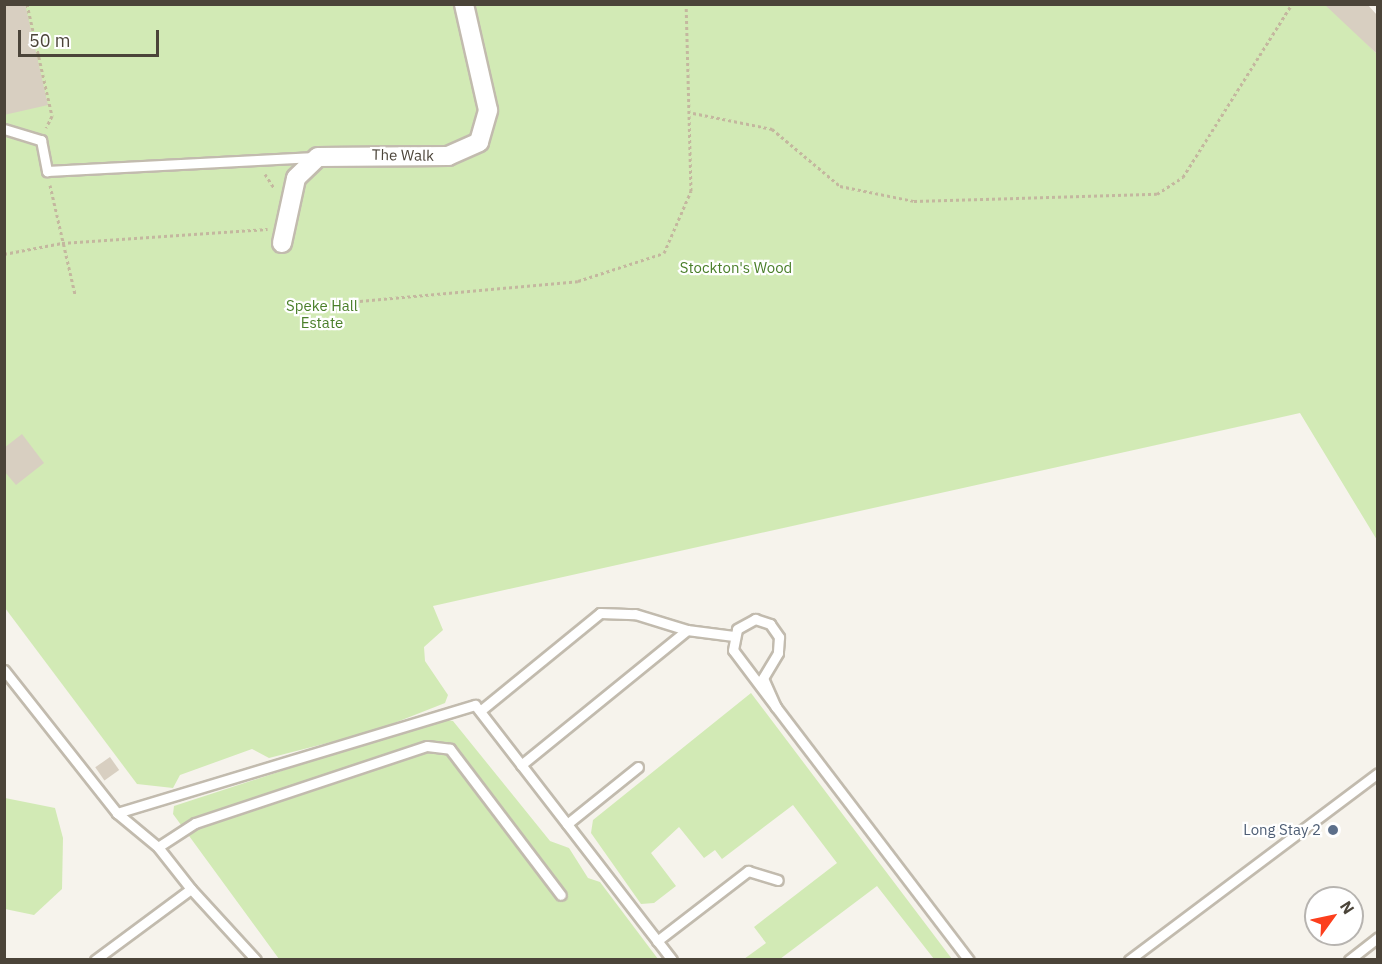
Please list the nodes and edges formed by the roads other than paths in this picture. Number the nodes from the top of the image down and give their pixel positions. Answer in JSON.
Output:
{"nodes":[{"id":1,"x":464,"y":4,"type":"edge"},
{"id":2,"x":4,"y":129,"type":"edge"},
{"id":3,"x":318,"y":157,"type":"junction"},
{"id":4,"x":282,"y":243,"type":"dead end"},
{"id":5,"x":687,"y":630,"type":"junction"},
{"id":6,"x":734,"y":636,"type":"junction"},
{"id":7,"x":4,"y":670,"type":"edge"},
{"id":8,"x":776,"y":707,"type":"junction"},
{"id":9,"x":480,"y":711,"type":"junction"},
{"id":10,"x":521,"y":765,"type":"junction"},
{"id":11,"x":638,"y":767,"type":"dead end"},
{"id":12,"x":1377,"y":773,"type":"edge"},
{"id":13,"x":117,"y":813,"type":"junction"},
{"id":14,"x":567,"y":824,"type":"junction"},
{"id":15,"x":158,"y":847,"type":"junction"},
{"id":16,"x":778,"y":880,"type":"dead end"},
{"id":17,"x":191,"y":889,"type":"junction"},
{"id":18,"x":561,"y":894,"type":"dead end"},
{"id":19,"x":1377,"y":937,"type":"edge"},
{"id":20,"x":657,"y":941,"type":"junction"},
{"id":21,"x":95,"y":960,"type":"edge"},
{"id":22,"x":256,"y":960,"type":"edge"},
{"id":23,"x":672,"y":960,"type":"edge"},
{"id":24,"x":969,"y":960,"type":"edge"},
{"id":25,"x":1129,"y":960,"type":"edge"},
{"id":26,"x":1349,"y":960,"type":"edge"}],
"edges":[{"from":1,"to":3,"type":"street","name":"The Walk"},
{"from":2,"to":3,"type":"lane"},
{"from":3,"to":4,"type":"street"},
{"from":5,"to":6,"type":"lane"},
{"from":5,"to":9,"type":"lane"},
{"from":5,"to":10,"type":"lane"},
{"from":6,"to":8,"type":"lane"},
{"from":6,"to":8,"type":"lane"},
{"from":7,"to":13,"type":"lane"},
{"from":8,"to":24,"type":"lane"},
{"from":9,"to":10,"type":"lane"},
{"from":9,"to":13,"type":"lane"},
{"from":10,"to":14,"type":"lane"},
{"from":11,"to":14,"type":"lane"},
{"from":12,"to":25,"type":"lane"},
{"from":13,"to":15,"type":"lane"},
{"from":14,"to":20,"type":"lane"},
{"from":15,"to":17,"type":"lane"},
{"from":15,"to":18,"type":"lane"},
{"from":16,"to":20,"type":"lane"},
{"from":17,"to":21,"type":"lane"},
{"from":17,"to":22,"type":"lane"},
{"from":19,"to":26,"type":"lane"},
{"from":20,"to":23,"type":"lane"}]}
